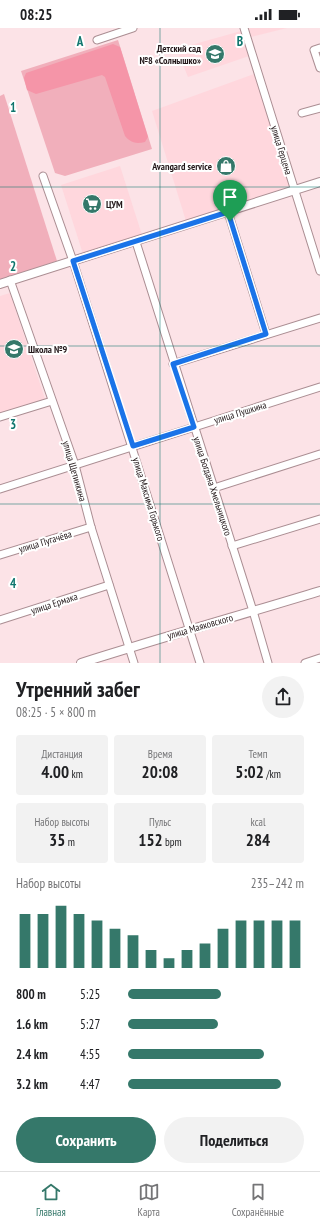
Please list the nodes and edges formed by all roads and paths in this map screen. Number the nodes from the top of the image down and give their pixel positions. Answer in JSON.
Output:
{"nodes":[{"id":1,"x":133,"y":28,"type":"edge"},
{"id":2,"x":244,"y":28,"type":"edge"},
{"id":3,"x":97,"y":40,"type":"dead end"},
{"id":4,"x":317,"y":49,"type":"edge"},
{"id":5,"x":320,"y":68,"type":"edge"},
{"id":6,"x":320,"y":108,"type":"edge"},
{"id":7,"x":302,"y":113,"type":"dead end"},
{"id":8,"x":43,"y":176,"type":"dead end"},
{"id":9,"x":320,"y":182,"type":"edge"},
{"id":10,"x":295,"y":190,"type":"junction"},
{"id":11,"x":228,"y":212,"type":"junction"},
{"id":12,"x":136,"y":242,"type":"junction"},
{"id":13,"x":318,"y":255,"type":"edge"},
{"id":14,"x":73,"y":261,"type":"junction"},
{"id":15,"x":320,"y":271,"type":"edge"},
{"id":16,"x":10,"y":280,"type":"junction"},
{"id":17,"x":0,"y":284,"type":"edge"},
{"id":18,"x":320,"y":318,"type":"edge"},
{"id":19,"x":266,"y":334,"type":"junction"},
{"id":20,"x":173,"y":364,"type":"junction"},
{"id":21,"x":320,"y":387,"type":"edge"},
{"id":22,"x":52,"y":401,"type":"junction"},
{"id":23,"x":0,"y":417,"type":"edge"},
{"id":24,"x":194,"y":427,"type":"junction"},
{"id":25,"x":133,"y":446,"type":"junction"},
{"id":26,"x":320,"y":454,"type":"edge"},
{"id":27,"x":75,"y":465,"type":"junction"},
{"id":28,"x":214,"y":488,"type":"junction"},
{"id":29,"x":0,"y":489,"type":"edge"},
{"id":30,"x":320,"y":519,"type":"edge"},
{"id":31,"x":91,"y":527,"type":"junction"},
{"id":32,"x":232,"y":546,"type":"junction"},
{"id":33,"x":0,"y":555,"type":"edge"},
{"id":34,"x":109,"y":586,"type":"junction"},
{"id":35,"x":320,"y":590,"type":"edge"},
{"id":36,"x":253,"y":611,"type":"junction"},
{"id":37,"x":0,"y":620,"type":"edge"},
{"id":38,"x":190,"y":628,"type":"junction"},
{"id":39,"x":128,"y":648,"type":"junction"},
{"id":40,"x":320,"y":658,"type":"edge"},
{"id":41,"x":81,"y":663,"type":"edge"},
{"id":42,"x":134,"y":663,"type":"edge"},
{"id":43,"x":200,"y":663,"type":"edge"},
{"id":44,"x":268,"y":663,"type":"edge"},
{"id":45,"x":305,"y":663,"type":"edge"}],
"edges":[{"from":1,"to":3,"type":"street"},
{"from":2,"to":10,"type":"street","name":"улица Герцена"},
{"from":4,"to":5,"type":"street"},
{"from":6,"to":7,"type":"street"},
{"from":8,"to":14,"type":"street","name":"улица Максима Горького"},
{"from":9,"to":10,"type":"street"},
{"from":10,"to":11,"type":"street"},
{"from":10,"to":13,"type":"street","name":"улица Герцена"},
{"from":11,"to":12,"type":"street"},
{"from":11,"to":19,"type":"street"},
{"from":12,"to":14,"type":"street"},
{"from":12,"to":20,"type":"street","name":"улица Богдана Хмельницкого"},
{"from":13,"to":15,"type":"street","name":"улица Герцена"},
{"from":14,"to":16,"type":"street"},
{"from":14,"to":25,"type":"street","name":"улица Максима Горького"},
{"from":16,"to":17,"type":"street"},
{"from":16,"to":22,"type":"street","name":"улица Щетинкина"},
{"from":18,"to":19,"type":"street"},
{"from":19,"to":20,"type":"street"},
{"from":20,"to":24,"type":"street","name":"улица Богдана Хмельницкого"},
{"from":21,"to":24,"type":"street","name":"улица Пушкина"},
{"from":22,"to":23,"type":"street"},
{"from":22,"to":27,"type":"street","name":"улица Щетинкина"},
{"from":24,"to":25,"type":"street","name":"улица Пушкина"},
{"from":24,"to":28,"type":"street","name":"улица Богдана Хмельницкого"},
{"from":25,"to":27,"type":"street","name":"улица Пушкина"},
{"from":25,"to":38,"type":"street","name":"улица Максима Горького"},
{"from":26,"to":28,"type":"street"},
{"from":27,"to":29,"type":"street","name":"улица Пушкина"},
{"from":27,"to":31,"type":"street","name":"улица Щетинкина"},
{"from":28,"to":32,"type":"street","name":"улица Богдана Хмельницкого"},
{"from":30,"to":32,"type":"street"},
{"from":31,"to":33,"type":"street","name":"улица Пугачёва"},
{"from":31,"to":34,"type":"street","name":"улица Щетинкина"},
{"from":32,"to":36,"type":"street","name":"улица Богдана Хмельницкого"},
{"from":34,"to":37,"type":"street","name":"улица Ермака"},
{"from":34,"to":39,"type":"street","name":"улица Щетинкина"},
{"from":35,"to":36,"type":"street","name":"улица Маяковского"},
{"from":36,"to":38,"type":"street","name":"улица Маяковского"},
{"from":36,"to":44,"type":"street","name":"улица Богдана Хмельницкого"},
{"from":38,"to":39,"type":"street","name":"улица Маяковского"},
{"from":38,"to":43,"type":"street","name":"улица Максима Горького"},
{"from":39,"to":41,"type":"street","name":"улица Маяковского"},
{"from":39,"to":42,"type":"street","name":"улица Щетинкина"},
{"from":40,"to":45,"type":"street"}]}
